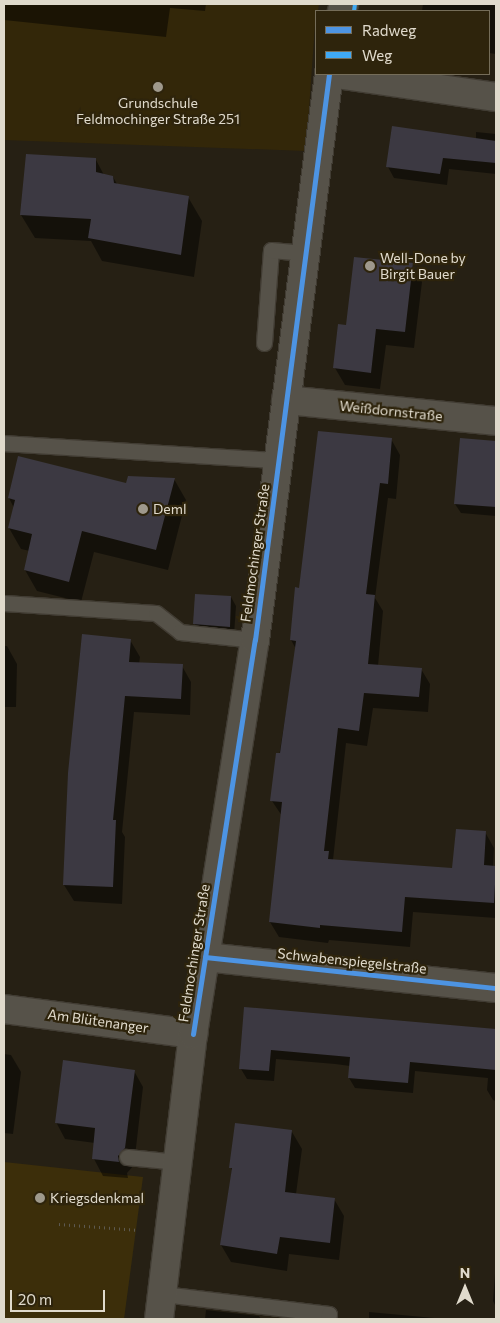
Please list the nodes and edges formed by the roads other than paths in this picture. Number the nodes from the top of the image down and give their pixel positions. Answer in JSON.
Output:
{"nodes":[{"id":1,"x":329,"y":75,"type":"edge"},
{"id":2,"x":343,"y":75,"type":"edge"},
{"id":3,"x":496,"y":97,"type":"edge"},
{"id":4,"x":305,"y":253,"type":"junction"},
{"id":5,"x":264,"y":343,"type":"dead end"},
{"id":6,"x":286,"y":400,"type":"junction"},
{"id":7,"x":496,"y":421,"type":"edge"},
{"id":8,"x":4,"y":442,"type":"edge"},
{"id":9,"x":278,"y":460,"type":"junction"},
{"id":10,"x":4,"y":603,"type":"edge"},
{"id":11,"x":254,"y":640,"type":"junction"},
{"id":12,"x":205,"y":957,"type":"junction"},
{"id":13,"x":496,"y":988,"type":"edge"},
{"id":14,"x":4,"y":1009,"type":"edge"},
{"id":15,"x":193,"y":1034,"type":"junction"},
{"id":16,"x":127,"y":1157,"type":"dead end"},
{"id":17,"x":178,"y":1162,"type":"junction"},
{"id":18,"x":161,"y":1306,"type":"edge"},
{"id":19,"x":328,"y":1319,"type":"edge"}],
"edges":[{"from":1,"to":4,"type":"main road","name":"Feldmochinger Straße"},
{"from":2,"to":3,"type":"main road"},
{"from":4,"to":5,"type":"lane"},
{"from":4,"to":6,"type":"main road","name":"Feldmochinger Straße"},
{"from":6,"to":7,"type":"main road","name":"Weißdornstraße"},
{"from":6,"to":9,"type":"main road","name":"Feldmochinger Straße"},
{"from":8,"to":9,"type":"lane"},
{"from":9,"to":11,"type":"main road","name":"Feldmochinger Straße"},
{"from":10,"to":11,"type":"lane"},
{"from":11,"to":12,"type":"main road","name":"Feldmochinger Straße"},
{"from":12,"to":13,"type":"main road","name":"Schwabenspiegelstraße"},
{"from":12,"to":15,"type":"main road","name":"Feldmochinger Straße"},
{"from":14,"to":15,"type":"main road","name":"Am Blütenanger"},
{"from":15,"to":17,"type":"main road","name":"Feldmochinger Straße"},
{"from":16,"to":17,"type":"lane"},
{"from":17,"to":18,"type":"main road","name":"Feldmochinger Straße"},
{"from":18,"to":19,"type":"lane"}]}
